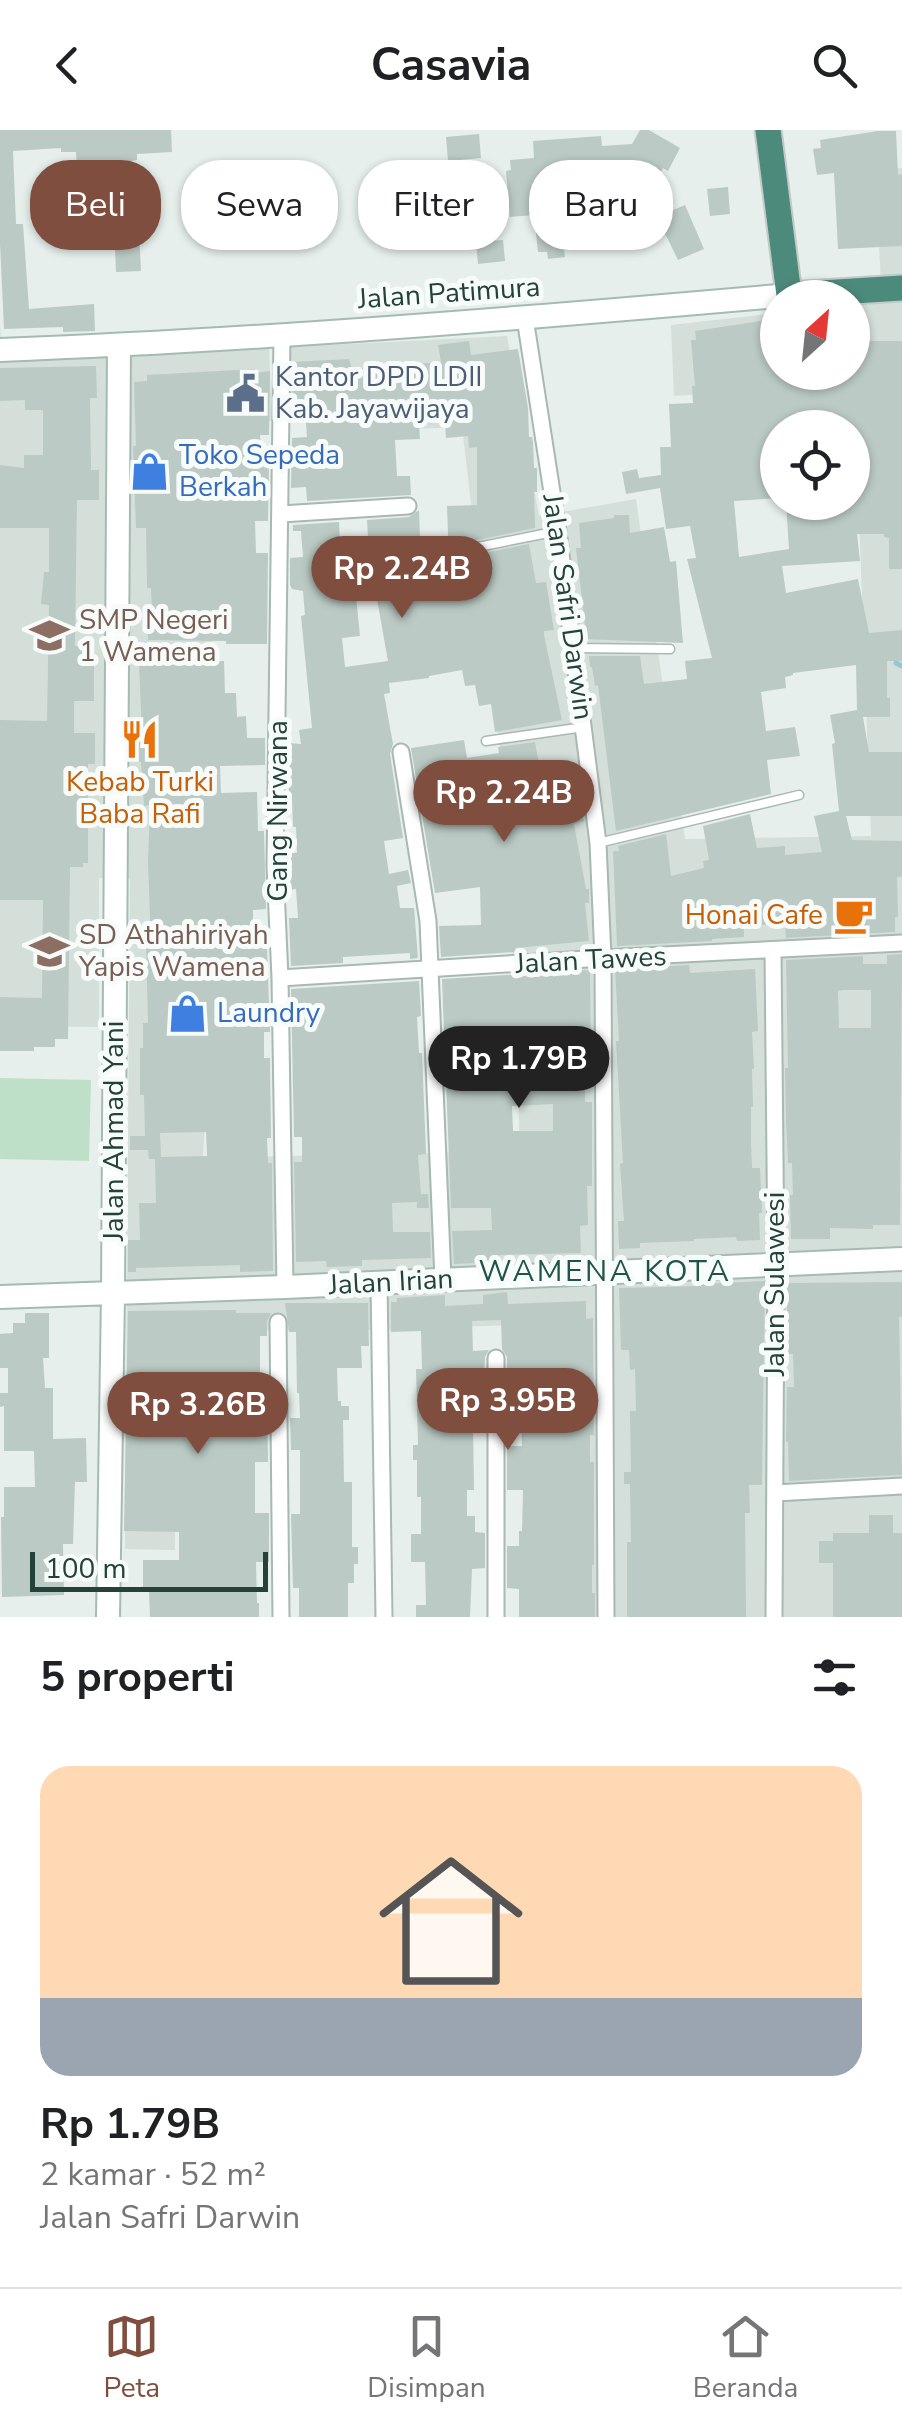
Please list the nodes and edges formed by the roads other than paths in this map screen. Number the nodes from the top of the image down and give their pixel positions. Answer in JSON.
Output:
{"nodes":[{"id":1,"x":768,"y":130,"type":"edge"},
{"id":2,"x":786,"y":280,"type":"edge"},
{"id":3,"x":902,"y":288,"type":"edge"},
{"id":4,"x":870,"y":290,"type":"edge"},
{"id":5,"x":760,"y":297,"type":"edge"},
{"id":6,"x":525,"y":318,"type":"junction"},
{"id":7,"x":282,"y":334,"type":"junction"},
{"id":8,"x":119,"y":346,"type":"junction"},
{"id":9,"x":0,"y":350,"type":"edge"},
{"id":10,"x":408,"y":506,"type":"dead end"},
{"id":11,"x":281,"y":514,"type":"junction"},
{"id":12,"x":558,"y":531,"type":"junction"},
{"id":13,"x":468,"y":549,"type":"dead end"},
{"id":14,"x":573,"y":648,"type":"junction"},
{"id":15,"x":670,"y":648,"type":"dead end"},
{"id":16,"x":584,"y":727,"type":"junction"},
{"id":17,"x":486,"y":741,"type":"dead end"},
{"id":18,"x":402,"y":752,"type":"dead end"},
{"id":19,"x":799,"y":795,"type":"dead end"},
{"id":20,"x":598,"y":844,"type":"junction"},
{"id":21,"x":902,"y":944,"type":"edge"},
{"id":22,"x":773,"y":951,"type":"junction"},
{"id":23,"x":603,"y":958,"type":"junction"},
{"id":24,"x":430,"y":968,"type":"junction"},
{"id":25,"x":280,"y":978,"type":"junction"},
{"id":26,"x":902,"y":1259,"type":"edge"},
{"id":27,"x":776,"y":1265,"type":"junction"},
{"id":28,"x":606,"y":1272,"type":"junction"},
{"id":29,"x":443,"y":1280,"type":"junction"},
{"id":30,"x":378,"y":1283,"type":"junction"},
{"id":31,"x":284,"y":1287,"type":"junction"},
{"id":32,"x":113,"y":1294,"type":"junction"},
{"id":33,"x":0,"y":1296,"type":"edge"},
{"id":34,"x":278,"y":1322,"type":"dead end"},
{"id":35,"x":496,"y":1358,"type":"dead end"},
{"id":36,"x":902,"y":1486,"type":"edge"},
{"id":37,"x":775,"y":1492,"type":"junction"},
{"id":38,"x":108,"y":1617,"type":"edge"},
{"id":39,"x":281,"y":1617,"type":"edge"},
{"id":40,"x":384,"y":1617,"type":"edge"},
{"id":41,"x":496,"y":1617,"type":"edge"},
{"id":42,"x":606,"y":1617,"type":"edge"},
{"id":43,"x":774,"y":1617,"type":"edge"}],
"edges":[{"from":1,"to":2,"type":"highway"},
{"from":3,"to":4,"type":"highway","name":"Jalan Patimura"},
{"from":5,"to":6,"type":"main road","name":"Jalan Patimura"},
{"from":6,"to":7,"type":"main road","name":"Jalan Patimura"},
{"from":6,"to":12,"type":"street","name":"Jalan Safri Darwin"},
{"from":7,"to":8,"type":"main road","name":"Jalan Patimura"},
{"from":7,"to":11,"type":"street","name":"Gang Nirwana"},
{"from":8,"to":9,"type":"main road","name":"Jalan Patimura"},
{"from":8,"to":32,"type":"main road","name":"Jalan Ahmad Yani"},
{"from":10,"to":11,"type":"street"},
{"from":11,"to":25,"type":"street","name":"Gang Nirwana"},
{"from":12,"to":13,"type":"lane"},
{"from":12,"to":14,"type":"street","name":"Jalan Safri Darwin"},
{"from":14,"to":15,"type":"lane"},
{"from":14,"to":16,"type":"street","name":"Jalan Safri Darwin"},
{"from":16,"to":17,"type":"lane"},
{"from":16,"to":20,"type":"street","name":"Jalan Safri Darwin"},
{"from":18,"to":24,"type":"street"},
{"from":19,"to":20,"type":"lane"},
{"from":20,"to":23,"type":"street","name":"Jalan Safri Darwin"},
{"from":21,"to":22,"type":"street","name":"Jalan Tawes"},
{"from":22,"to":23,"type":"street","name":"Jalan Tawes"},
{"from":22,"to":27,"type":"street","name":"Jalan Sulawesi"},
{"from":23,"to":24,"type":"street","name":"Jalan Tawes"},
{"from":23,"to":28,"type":"street","name":"Jalan Safri Darwin"},
{"from":24,"to":25,"type":"street","name":"Jalan Tawes"},
{"from":24,"to":29,"type":"street"},
{"from":25,"to":31,"type":"street","name":"Gang Nirwana"},
{"from":26,"to":27,"type":"main road","name":"Jalan Irian"},
{"from":27,"to":28,"type":"main road","name":"Jalan Irian"},
{"from":27,"to":37,"type":"street","name":"Jalan Sulawesi"},
{"from":28,"to":29,"type":"main road","name":"Jalan Irian"},
{"from":28,"to":42,"type":"street","name":"Jalan Safri Darwin"},
{"from":29,"to":30,"type":"main road","name":"Jalan Irian"},
{"from":30,"to":31,"type":"main road","name":"Jalan Irian"},
{"from":30,"to":40,"type":"street"},
{"from":31,"to":32,"type":"main road","name":"Jalan Irian"},
{"from":32,"to":33,"type":"main road","name":"Jalan Irian"},
{"from":32,"to":38,"type":"main road","name":"Jalan Ahmad Yani"},
{"from":34,"to":39,"type":"street"},
{"from":35,"to":41,"type":"street"},
{"from":36,"to":37,"type":"street"},
{"from":37,"to":43,"type":"street","name":"Jalan Sulawesi"}]}
